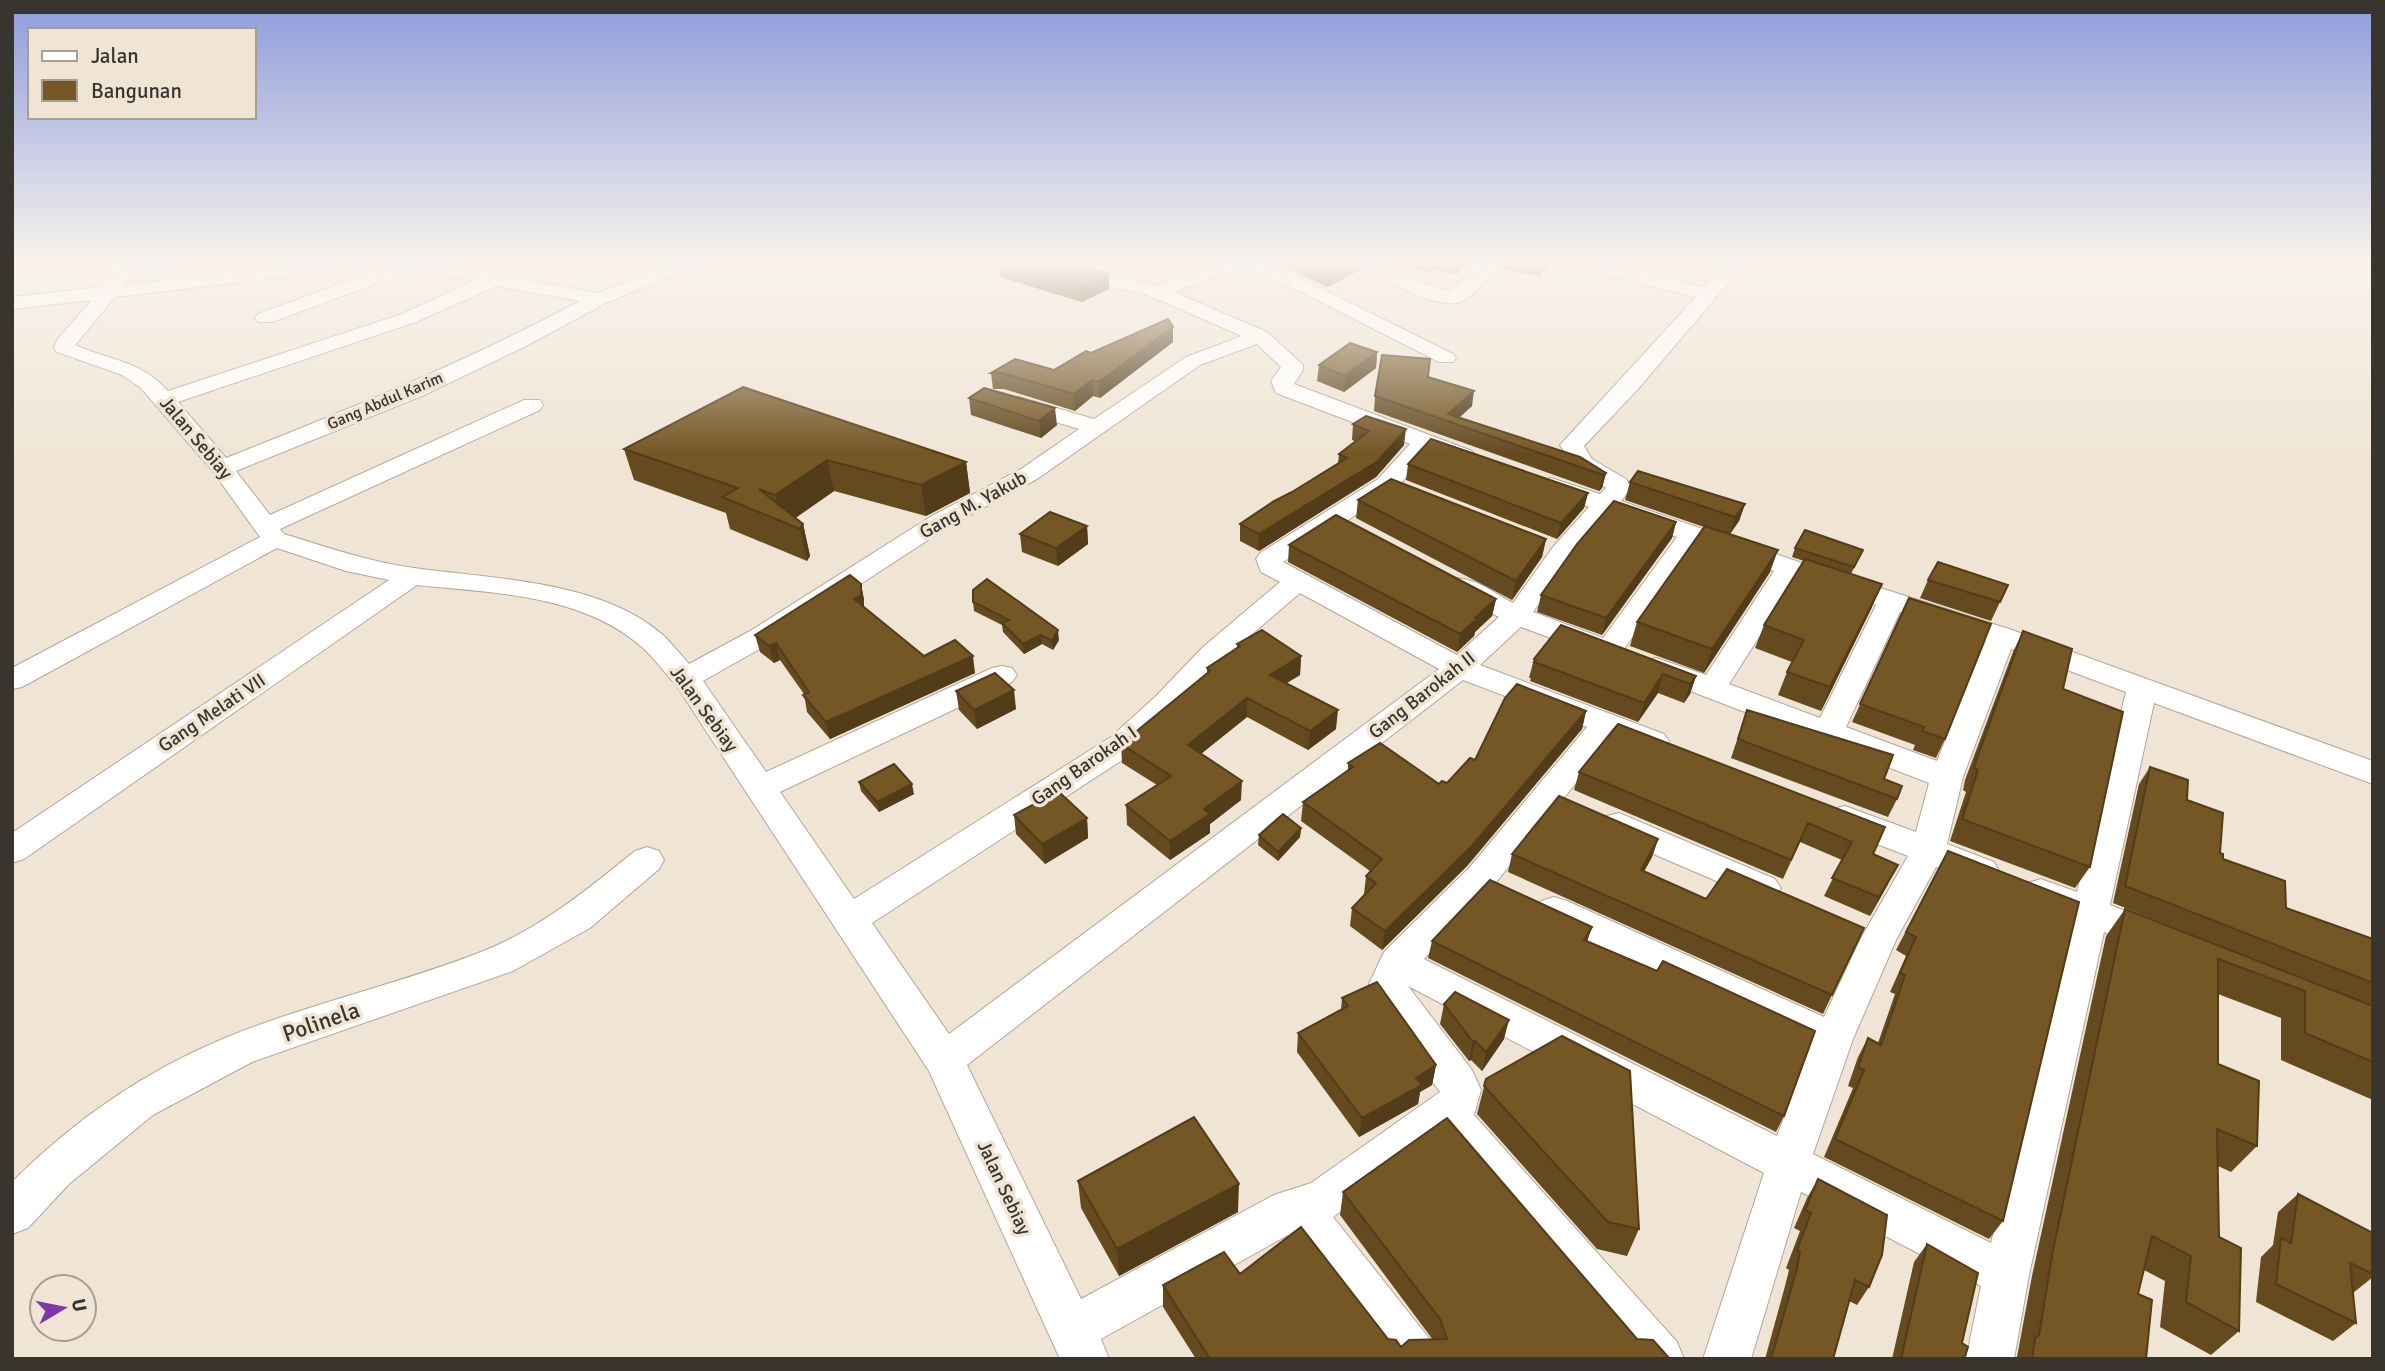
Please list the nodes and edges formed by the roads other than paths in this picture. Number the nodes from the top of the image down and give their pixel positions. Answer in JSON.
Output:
{"nodes":[{"id":1,"x":78,"y":326,"type":"edge"},
{"id":2,"x":385,"y":326,"type":"edge"},
{"id":3,"x":549,"y":326,"type":"edge"},
{"id":4,"x":1237,"y":326,"type":"edge"},
{"id":5,"x":1382,"y":326,"type":"edge"},
{"id":6,"x":1680,"y":326,"type":"edge"},
{"id":7,"x":1260,"y":336,"type":"junction"},
{"id":8,"x":1446,"y":358,"type":"dead end"},
{"id":9,"x":995,"y":397,"type":"edge"},
{"id":10,"x":163,"y":400,"type":"junction"},
{"id":11,"x":533,"y":405,"type":"dead end"},
{"id":12,"x":1096,"y":427,"type":"junction"},
{"id":13,"x":1424,"y":442,"type":"junction"},
{"id":14,"x":1489,"y":464,"type":"edge"},
{"id":15,"x":222,"y":468,"type":"junction"},
{"id":16,"x":1528,"y":477,"type":"edge"},
{"id":17,"x":1387,"y":484,"type":"junction"},
{"id":18,"x":1412,"y":494,"type":"edge"},
{"id":19,"x":1606,"y":504,"type":"junction"},
{"id":20,"x":270,"y":533,"type":"junction"},
{"id":21,"x":1692,"y":534,"type":"junction"},
{"id":22,"x":1790,"y":568,"type":"junction"},
{"id":23,"x":1430,"y":570,"type":"edge"},
{"id":24,"x":412,"y":576,"type":"junction"},
{"id":25,"x":1296,"y":582,"type":"junction"},
{"id":26,"x":1892,"y":601,"type":"junction"},
{"id":27,"x":1517,"y":616,"type":"junction"},
{"id":28,"x":2002,"y":636,"type":"junction"},
{"id":29,"x":1609,"y":650,"type":"junction"},
{"id":30,"x":1460,"y":668,"type":"junction"},
{"id":31,"x":1002,"y":675,"type":"edge"},
{"id":32,"x":686,"y":678,"type":"junction"},
{"id":33,"x":12,"y":680,"type":"edge"},
{"id":34,"x":1712,"y":688,"type":"junction"},
{"id":35,"x":2142,"y":688,"type":"junction"},
{"id":36,"x":1608,"y":723,"type":"junction"},
{"id":37,"x":1828,"y":732,"type":"junction"},
{"id":38,"x":1685,"y":754,"type":"edge"},
{"id":39,"x":2373,"y":773,"type":"edge"},
{"id":40,"x":1947,"y":777,"type":"junction"},
{"id":41,"x":760,"y":788,"type":"junction"},
{"id":42,"x":1547,"y":793,"type":"junction"},
{"id":43,"x":1813,"y":805,"type":"edge"},
{"id":44,"x":12,"y":850,"type":"edge"},
{"id":45,"x":1928,"y":851,"type":"junction"},
{"id":46,"x":647,"y":860,"type":"dead end"},
{"id":47,"x":1481,"y":877,"type":"junction"},
{"id":48,"x":1790,"y":899,"type":"edge"},
{"id":49,"x":2091,"y":912,"type":"junction"},
{"id":50,"x":849,"y":920,"type":"junction"},
{"id":51,"x":2181,"y":948,"type":"edge"},
{"id":52,"x":1397,"y":963,"type":"junction"},
{"id":53,"x":1833,"y":1040,"type":"junction"},
{"id":54,"x":944,"y":1060,"type":"junction"},
{"id":55,"x":1446,"y":1113,"type":"junction"},
{"id":56,"x":1788,"y":1163,"type":"junction"},
{"id":57,"x":1290,"y":1210,"type":"junction"},
{"id":58,"x":12,"y":1213,"type":"edge"},
{"id":59,"x":2006,"y":1275,"type":"junction"},
{"id":60,"x":1078,"y":1345,"type":"edge"},
{"id":61,"x":1415,"y":1359,"type":"edge"},
{"id":62,"x":1660,"y":1359,"type":"edge"},
{"id":63,"x":1727,"y":1359,"type":"edge"},
{"id":64,"x":1990,"y":1359,"type":"edge"}],
"edges":[{"from":1,"to":10,"type":"street","name":"Jalan Sebiay"},
{"from":2,"to":10,"type":"street"},
{"from":3,"to":15,"type":"street","name":"Gang Abdul Karim"},
{"from":4,"to":7,"type":"street"},
{"from":5,"to":8,"type":"street"},
{"from":6,"to":19,"type":"street"},
{"from":7,"to":12,"type":"street","name":"Gang M. Yakub"},
{"from":7,"to":13,"type":"street"},
{"from":9,"to":12,"type":"street"},
{"from":10,"to":15,"type":"street","name":"Jalan Sebiay"},
{"from":11,"to":20,"type":"street"},
{"from":12,"to":32,"type":"street","name":"Gang M. Yakub"},
{"from":13,"to":14,"type":"street"},
{"from":13,"to":17,"type":"street"},
{"from":15,"to":20,"type":"street","name":"Jalan Sebiay"},
{"from":16,"to":19,"type":"street"},
{"from":17,"to":18,"type":"street"},
{"from":17,"to":25,"type":"street"},
{"from":19,"to":21,"type":"street"},
{"from":19,"to":27,"type":"street","name":"Gang Barokah II"},
{"from":20,"to":24,"type":"street","name":"Jalan Sebiay"},
{"from":20,"to":33,"type":"street"},
{"from":21,"to":22,"type":"street"},
{"from":21,"to":29,"type":"street"},
{"from":22,"to":26,"type":"street"},
{"from":22,"to":34,"type":"street"},
{"from":23,"to":27,"type":"street"},
{"from":24,"to":32,"type":"street","name":"Jalan Sebiay"},
{"from":24,"to":44,"type":"street","name":"Gang Melati VII"},
{"from":25,"to":30,"type":"street"},
{"from":25,"to":50,"type":"street","name":"Gang Barokah I"},
{"from":26,"to":28,"type":"street"},
{"from":26,"to":37,"type":"street"},
{"from":27,"to":29,"type":"street"},
{"from":27,"to":30,"type":"street","name":"Gang Barokah II"},
{"from":28,"to":35,"type":"street"},
{"from":28,"to":40,"type":"street"},
{"from":29,"to":34,"type":"street"},
{"from":30,"to":36,"type":"street"},
{"from":30,"to":54,"type":"street","name":"Gang Barokah II"},
{"from":31,"to":41,"type":"street"},
{"from":32,"to":41,"type":"street","name":"Jalan Sebiay"},
{"from":34,"to":37,"type":"street"},
{"from":35,"to":39,"type":"street"},
{"from":35,"to":49,"type":"street"},
{"from":36,"to":38,"type":"street"},
{"from":36,"to":42,"type":"street"},
{"from":37,"to":40,"type":"street"},
{"from":40,"to":45,"type":"street"},
{"from":41,"to":50,"type":"street","name":"Jalan Sebiay"},
{"from":42,"to":47,"type":"street"},
{"from":42,"to":48,"type":"street"},
{"from":43,"to":45,"type":"street"},
{"from":45,"to":49,"type":"street"},
{"from":45,"to":53,"type":"street"},
{"from":46,"to":58,"type":"street","name":"Polinela"},
{"from":47,"to":52,"type":"street"},
{"from":47,"to":53,"type":"street"},
{"from":49,"to":51,"type":"street"},
{"from":49,"to":59,"type":"street"},
{"from":50,"to":54,"type":"street","name":"Jalan Sebiay"},
{"from":52,"to":55,"type":"street"},
{"from":52,"to":56,"type":"street"},
{"from":53,"to":56,"type":"street"},
{"from":54,"to":60,"type":"street","name":"Jalan Sebiay"},
{"from":55,"to":57,"type":"street"},
{"from":55,"to":62,"type":"street"},
{"from":56,"to":59,"type":"street"},
{"from":56,"to":63,"type":"street"},
{"from":57,"to":60,"type":"street"},
{"from":57,"to":61,"type":"street"},
{"from":59,"to":64,"type":"street"}]}
